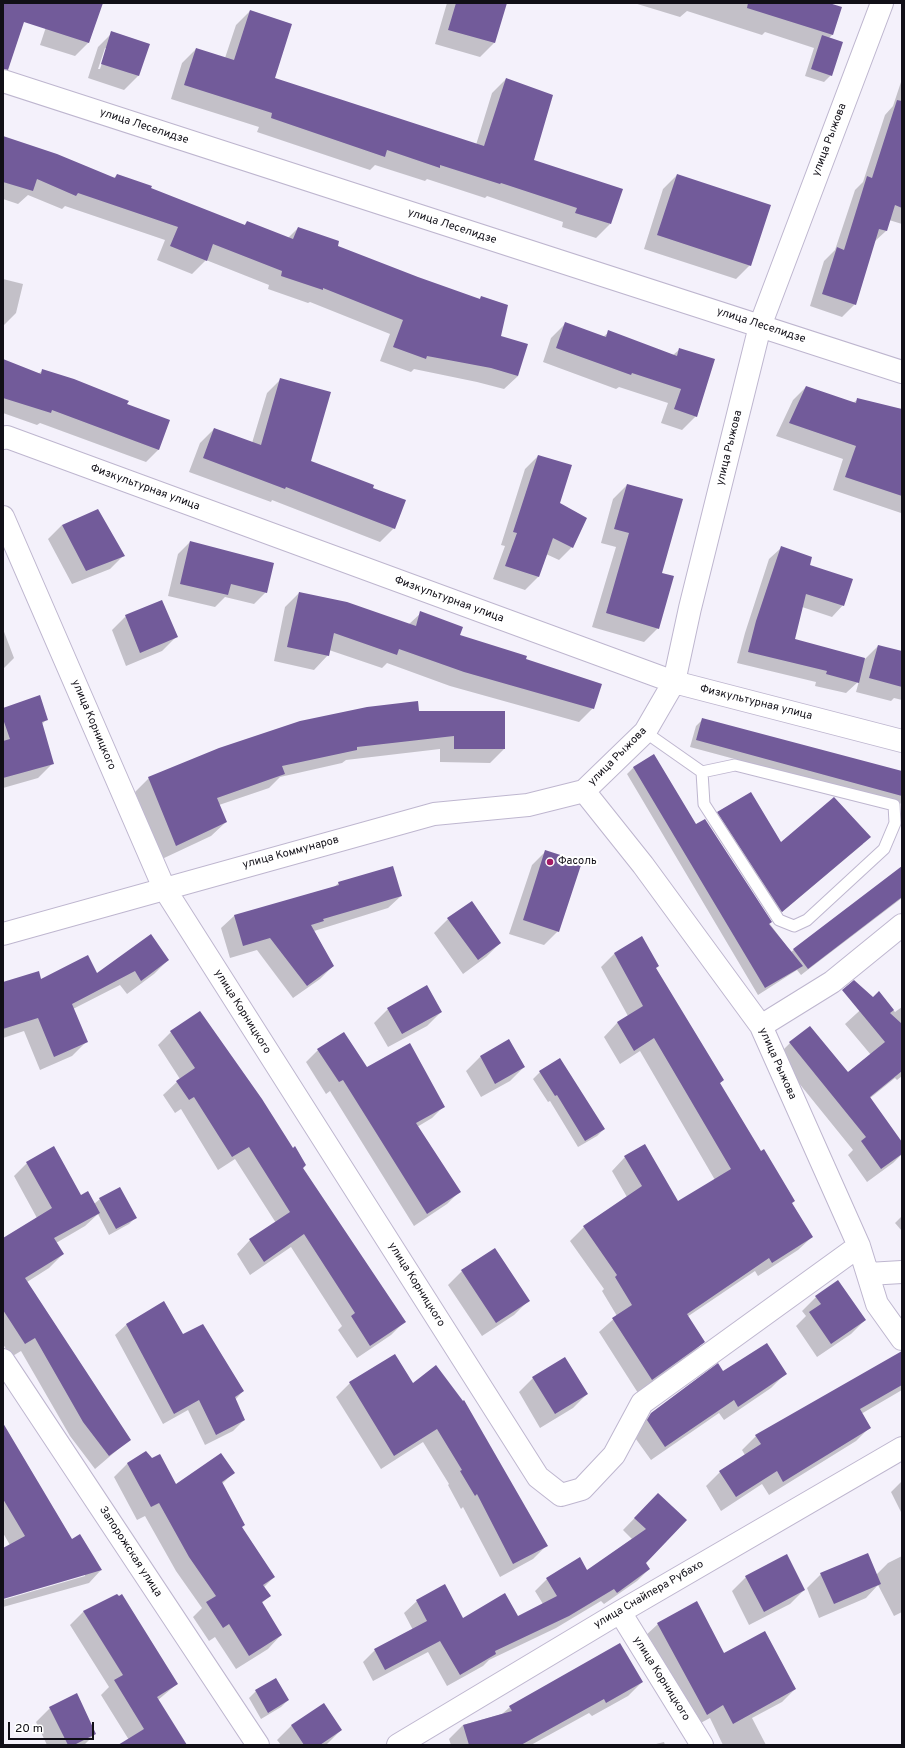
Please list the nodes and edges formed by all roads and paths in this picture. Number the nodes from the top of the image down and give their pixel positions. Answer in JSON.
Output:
{"nodes":[{"id":1,"x":882,"y":3,"type":"edge"},
{"id":2,"x":3,"y":81,"type":"edge"},
{"id":3,"x":760,"y":326,"type":"junction"},
{"id":4,"x":902,"y":372,"type":"edge"},
{"id":5,"x":3,"y":438,"type":"edge"},
{"id":6,"x":3,"y":517,"type":"edge"},
{"id":7,"x":674,"y":682,"type":"junction"},
{"id":8,"x":645,"y":732,"type":"junction"},
{"id":9,"x":902,"y":741,"type":"edge"},
{"id":10,"x":702,"y":772,"type":"junction"},
{"id":11,"x":584,"y":792,"type":"junction"},
{"id":12,"x":164,"y":888,"type":"junction"},
{"id":13,"x":902,"y":925,"type":"edge"},
{"id":14,"x":3,"y":934,"type":"edge"},
{"id":15,"x":761,"y":1026,"type":"junction"},
{"id":16,"x":859,"y":1246,"type":"junction"},
{"id":17,"x":902,"y":1272,"type":"edge"},
{"id":18,"x":868,"y":1274,"type":"junction"},
{"id":19,"x":902,"y":1339,"type":"edge"},
{"id":20,"x":3,"y":1360,"type":"edge"},
{"id":21,"x":902,"y":1448,"type":"edge"},
{"id":22,"x":620,"y":1612,"type":"junction"},
{"id":23,"x":258,"y":1745,"type":"edge"},
{"id":24,"x":398,"y":1745,"type":"edge"},
{"id":25,"x":702,"y":1745,"type":"edge"}],
"edges":[{"from":1,"to":3,"type":"street","name":"улица Рыжова"},
{"from":2,"to":3,"type":"street","name":"улица Леселидзе"},
{"from":3,"to":4,"type":"street","name":"улица Леселидзе"},
{"from":3,"to":7,"type":"street","name":"улица Рыжова"},
{"from":5,"to":7,"type":"street","name":"Физкультурная улица"},
{"from":6,"to":12,"type":"street","name":"улица Корницкого"},
{"from":7,"to":8,"type":"street","name":"улица Рыжова"},
{"from":7,"to":9,"type":"street","name":"Физкультурная улица"},
{"from":8,"to":10,"type":"lane"},
{"from":8,"to":11,"type":"street","name":"улица Рыжова"},
{"from":10,"to":10,"type":"lane"},
{"from":11,"to":12,"type":"street","name":"улица Коммунаров"},
{"from":11,"to":15,"type":"street","name":"улица Рыжова"},
{"from":12,"to":14,"type":"street","name":"улица Коммунаров"},
{"from":12,"to":16,"type":"street","name":"улица Корницкого"},
{"from":13,"to":15,"type":"street"},
{"from":15,"to":16,"type":"street","name":"улица Рыжова"},
{"from":16,"to":18,"type":"street","name":"улица Рыжова"},
{"from":17,"to":18,"type":"street"},
{"from":18,"to":19,"type":"street","name":"улица Рыжова"},
{"from":20,"to":23,"type":"street","name":"Запорожская улица"},
{"from":21,"to":22,"type":"street","name":"улица Снайпера Рубахо"},
{"from":22,"to":24,"type":"street","name":"улица Снайпера Рубахо"},
{"from":22,"to":25,"type":"street","name":"улица Корницкого"}]}
